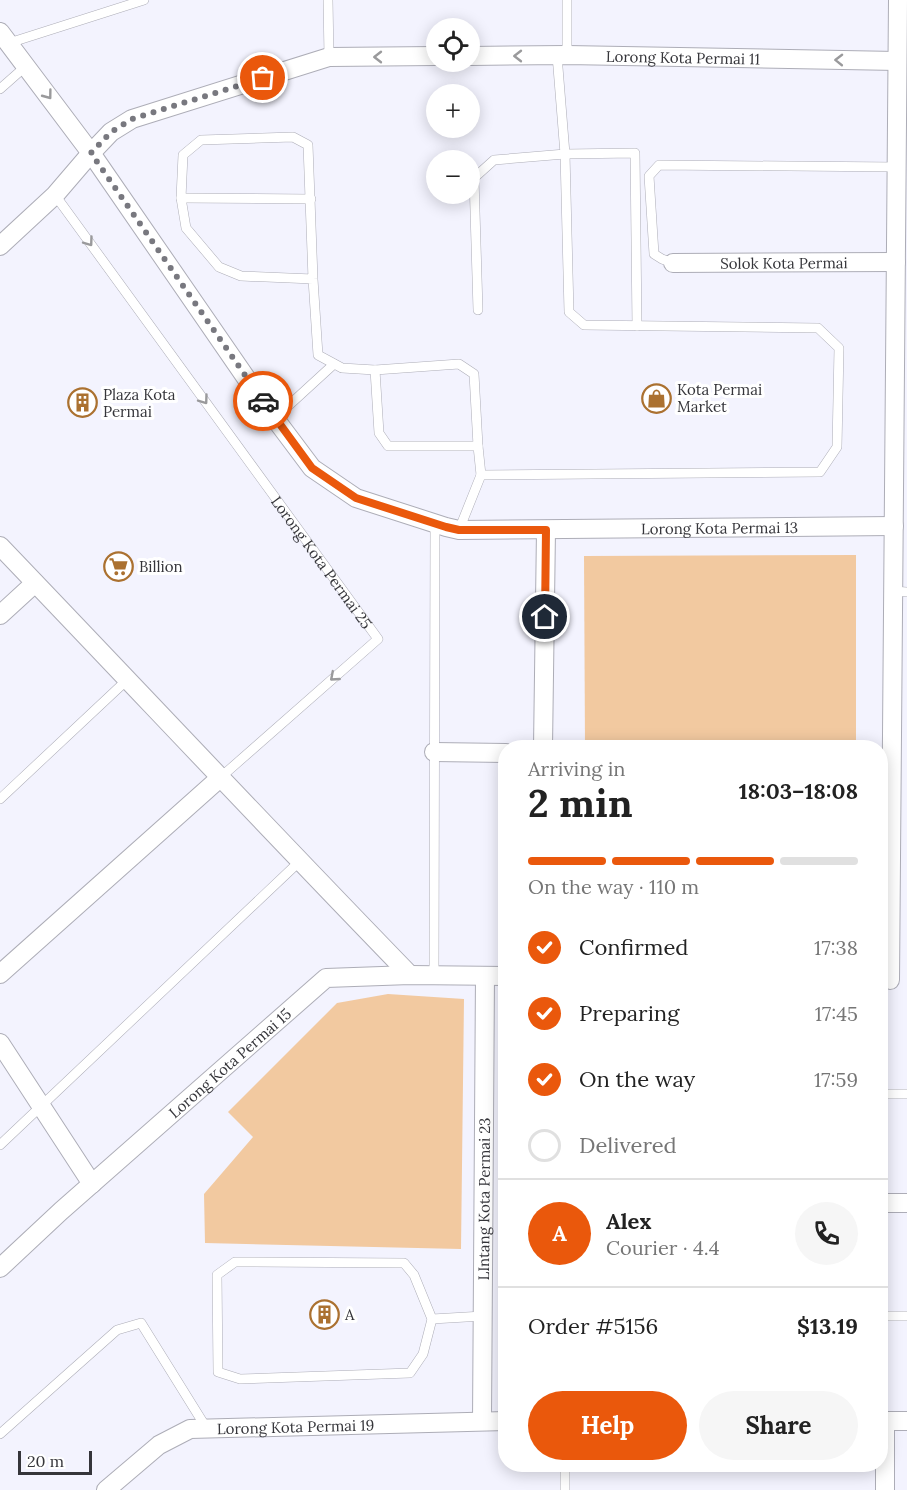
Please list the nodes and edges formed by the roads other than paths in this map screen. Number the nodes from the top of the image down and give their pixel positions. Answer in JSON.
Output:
{"nodes":[{"id":1,"x":144,"y":0,"type":"edge"},
{"id":2,"x":328,"y":0,"type":"edge"},
{"id":3,"x":567,"y":0,"type":"edge"},
{"id":4,"x":898,"y":0,"type":"edge"},
{"id":5,"x":4,"y":37,"type":"edge"},
{"id":6,"x":562,"y":55,"type":"junction"},
{"id":7,"x":426,"y":56,"type":"edge"},
{"id":8,"x":480,"y":56,"type":"edge"},
{"id":9,"x":329,"y":57,"type":"junction"},
{"id":10,"x":897,"y":61,"type":"junction"},
{"id":11,"x":26,"y":66,"type":"junction"},
{"id":12,"x":0,"y":89,"type":"edge"},
{"id":13,"x":91,"y":153,"type":"junction"},
{"id":14,"x":565,"y":154,"type":"junction"},
{"id":15,"x":897,"y":167,"type":"junction"},
{"id":16,"x":55,"y":195,"type":"junction"},
{"id":17,"x":181,"y":198,"type":"junction"},
{"id":18,"x":311,"y":199,"type":"junction"},
{"id":19,"x":902,"y":236,"type":"edge"},
{"id":20,"x":0,"y":246,"type":"edge"},
{"id":21,"x":674,"y":262,"type":"joint"},
{"id":22,"x":896,"y":262,"type":"junction"},
{"id":23,"x":313,"y":279,"type":"junction"},
{"id":24,"x":478,"y":310,"type":"dead end"},
{"id":25,"x":637,"y":326,"type":"junction"},
{"id":26,"x":334,"y":364,"type":"junction"},
{"id":27,"x":375,"y":370,"type":"junction"},
{"id":28,"x":275,"y":418,"type":"junction"},
{"id":29,"x":478,"y":446,"type":"junction"},
{"id":30,"x":481,"y":475,"type":"junction"},
{"id":31,"x":435,"y":524,"type":"junction"},
{"id":32,"x":894,"y":526,"type":"junction"},
{"id":33,"x":459,"y":530,"type":"junction"},
{"id":34,"x":546,"y":530,"type":"junction"},
{"id":35,"x":0,"y":546,"type":"edge"},
{"id":36,"x":35,"y":583,"type":"junction"},
{"id":37,"x":900,"y":592,"type":"edge"},
{"id":38,"x":0,"y":615,"type":"edge"},
{"id":39,"x":128,"y":679,"type":"junction"},
{"id":40,"x":543,"y":740,"type":"edge"},
{"id":41,"x":434,"y":752,"type":"junction"},
{"id":42,"x":498,"y":753,"type":"edge"},
{"id":43,"x":221,"y":777,"type":"junction"},
{"id":44,"x":0,"y":799,"type":"edge"},
{"id":45,"x":300,"y":861,"type":"junction"},
{"id":46,"x":0,"y":974,"type":"edge"},
{"id":47,"x":410,"y":975,"type":"junction"},
{"id":48,"x":434,"y":975,"type":"junction"},
{"id":49,"x":485,"y":976,"type":"junction"},
{"id":50,"x":498,"y":976,"type":"edge"},
{"id":51,"x":893,"y":980,"type":"edge"},
{"id":52,"x":0,"y":1043,"type":"edge"},
{"id":53,"x":888,"y":1094,"type":"edge"},
{"id":54,"x":907,"y":1094,"type":"edge"},
{"id":55,"x":41,"y":1108,"type":"junction"},
{"id":56,"x":0,"y":1145,"type":"edge"},
{"id":57,"x":92,"y":1184,"type":"junction"},
{"id":58,"x":888,"y":1203,"type":"edge"},
{"id":59,"x":907,"y":1203,"type":"edge"},
{"id":60,"x":0,"y":1268,"type":"edge"},
{"id":61,"x":483,"y":1316,"type":"junction"},
{"id":62,"x":888,"y":1316,"type":"edge"},
{"id":63,"x":907,"y":1316,"type":"edge"},
{"id":64,"x":432,"y":1318,"type":"junction"},
{"id":65,"x":482,"y":1421,"type":"junction"},
{"id":66,"x":498,"y":1421,"type":"edge"},
{"id":67,"x":888,"y":1421,"type":"edge"},
{"id":68,"x":907,"y":1421,"type":"edge"},
{"id":69,"x":207,"y":1429,"type":"junction"},
{"id":70,"x":0,"y":1434,"type":"edge"},
{"id":71,"x":565,"y":1472,"type":"edge"},
{"id":72,"x":884,"y":1472,"type":"edge"},
{"id":73,"x":106,"y":1490,"type":"edge"},
{"id":74,"x":566,"y":1490,"type":"edge"},
{"id":75,"x":885,"y":1490,"type":"edge"}],
"edges":[{"from":1,"to":5,"type":"lane"},
{"from":2,"to":9,"type":"lane"},
{"from":3,"to":6,"type":"lane"},
{"from":4,"to":10,"type":"street"},
{"from":5,"to":11,"type":"street","name":"Lorong Kota Permai 13"},
{"from":6,"to":8,"type":"street","name":"Lorong Kota Permai 11","one_way":true},
{"from":10,"to":6,"type":"street","name":"Lorong Kota Permai 11","one_way":true},
{"from":6,"to":14,"type":"lane"},
{"from":7,"to":9,"type":"street","one_way":true},
{"from":9,"to":13,"type":"street"},
{"from":10,"to":15,"type":"street"},
{"from":11,"to":12,"type":"lane"},
{"from":11,"to":13,"type":"street","name":"Lorong Kota Permai 13","one_way":true},
{"from":13,"to":16,"type":"street"},
{"from":13,"to":28,"type":"street","name":"Lorong Kota Permai 13"},
{"from":14,"to":24,"type":"lane"},
{"from":14,"to":25,"type":"lane"},
{"from":14,"to":25,"type":"lane"},
{"from":15,"to":19,"type":"street"},
{"from":15,"to":21,"type":"lane"},
{"from":16,"to":20,"type":"street"},
{"from":16,"to":43,"type":"lane","name":"Lorong Kota Permai 25","one_way":true},
{"from":17,"to":18,"type":"lane"},
{"from":17,"to":18,"type":"lane"},
{"from":17,"to":23,"type":"lane"},
{"from":18,"to":23,"type":"lane"},
{"from":19,"to":22,"type":"street"},
{"from":21,"to":22,"type":"street","name":"Solok Kota Permai"},
{"from":22,"to":32,"type":"street"},
{"from":23,"to":26,"type":"lane"},
{"from":25,"to":30,"type":"lane"},
{"from":26,"to":27,"type":"lane"},
{"from":26,"to":28,"type":"lane"},
{"from":27,"to":29,"type":"lane"},
{"from":27,"to":29,"type":"lane"},
{"from":28,"to":31,"type":"street","name":"Lorong Kota Permai 13"},
{"from":29,"to":30,"type":"lane"},
{"from":30,"to":33,"type":"lane"},
{"from":31,"to":33,"type":"street","name":"Lorong Kota Permai 13"},
{"from":31,"to":41,"type":"lane"},
{"from":32,"to":34,"type":"street","name":"Lorong Kota Permai 13"},
{"from":32,"to":37,"type":"street"},
{"from":33,"to":34,"type":"street","name":"Lorong Kota Permai 13"},
{"from":34,"to":40,"type":"street"},
{"from":35,"to":36,"type":"street"},
{"from":36,"to":38,"type":"street"},
{"from":36,"to":39,"type":"street"},
{"from":37,"to":51,"type":"street"},
{"from":39,"to":43,"type":"street"},
{"from":39,"to":44,"type":"lane"},
{"from":41,"to":42,"type":"street"},
{"from":41,"to":48,"type":"lane"},
{"from":43,"to":45,"type":"street"},
{"from":43,"to":46,"type":"street","name":"Lorong Kota Permai 25"},
{"from":45,"to":47,"type":"street"},
{"from":45,"to":55,"type":"lane"},
{"from":47,"to":48,"type":"street","name":"Lorong Kota Permai 15"},
{"from":47,"to":57,"type":"street","name":"Lorong Kota Permai 15"},
{"from":48,"to":49,"type":"street","name":"Lorong Kota Permai 15"},
{"from":49,"to":50,"type":"street","name":"Lorong Kota Permai 15"},
{"from":49,"to":61,"type":"street","name":"LIntang Kota Permai 23"},
{"from":52,"to":55,"type":"street"},
{"from":53,"to":54,"type":"lane"},
{"from":55,"to":56,"type":"lane"},
{"from":55,"to":57,"type":"street"},
{"from":57,"to":60,"type":"street","name":"Lorong Kota Permai 15"},
{"from":58,"to":59,"type":"street"},
{"from":61,"to":64,"type":"lane"},
{"from":61,"to":65,"type":"street","name":"LIntang Kota Permai 23"},
{"from":62,"to":63,"type":"lane"},
{"from":64,"to":64,"type":"lane"},
{"from":65,"to":66,"type":"street","name":"Lorong Kota Permai 19"},
{"from":65,"to":69,"type":"street","name":"Lorong Kota Permai 19"},
{"from":67,"to":68,"type":"street"},
{"from":69,"to":70,"type":"lane"},
{"from":69,"to":73,"type":"street","name":"Lorong Kota Permai 19"},
{"from":71,"to":74,"type":"lane"},
{"from":72,"to":75,"type":"street"}]}
